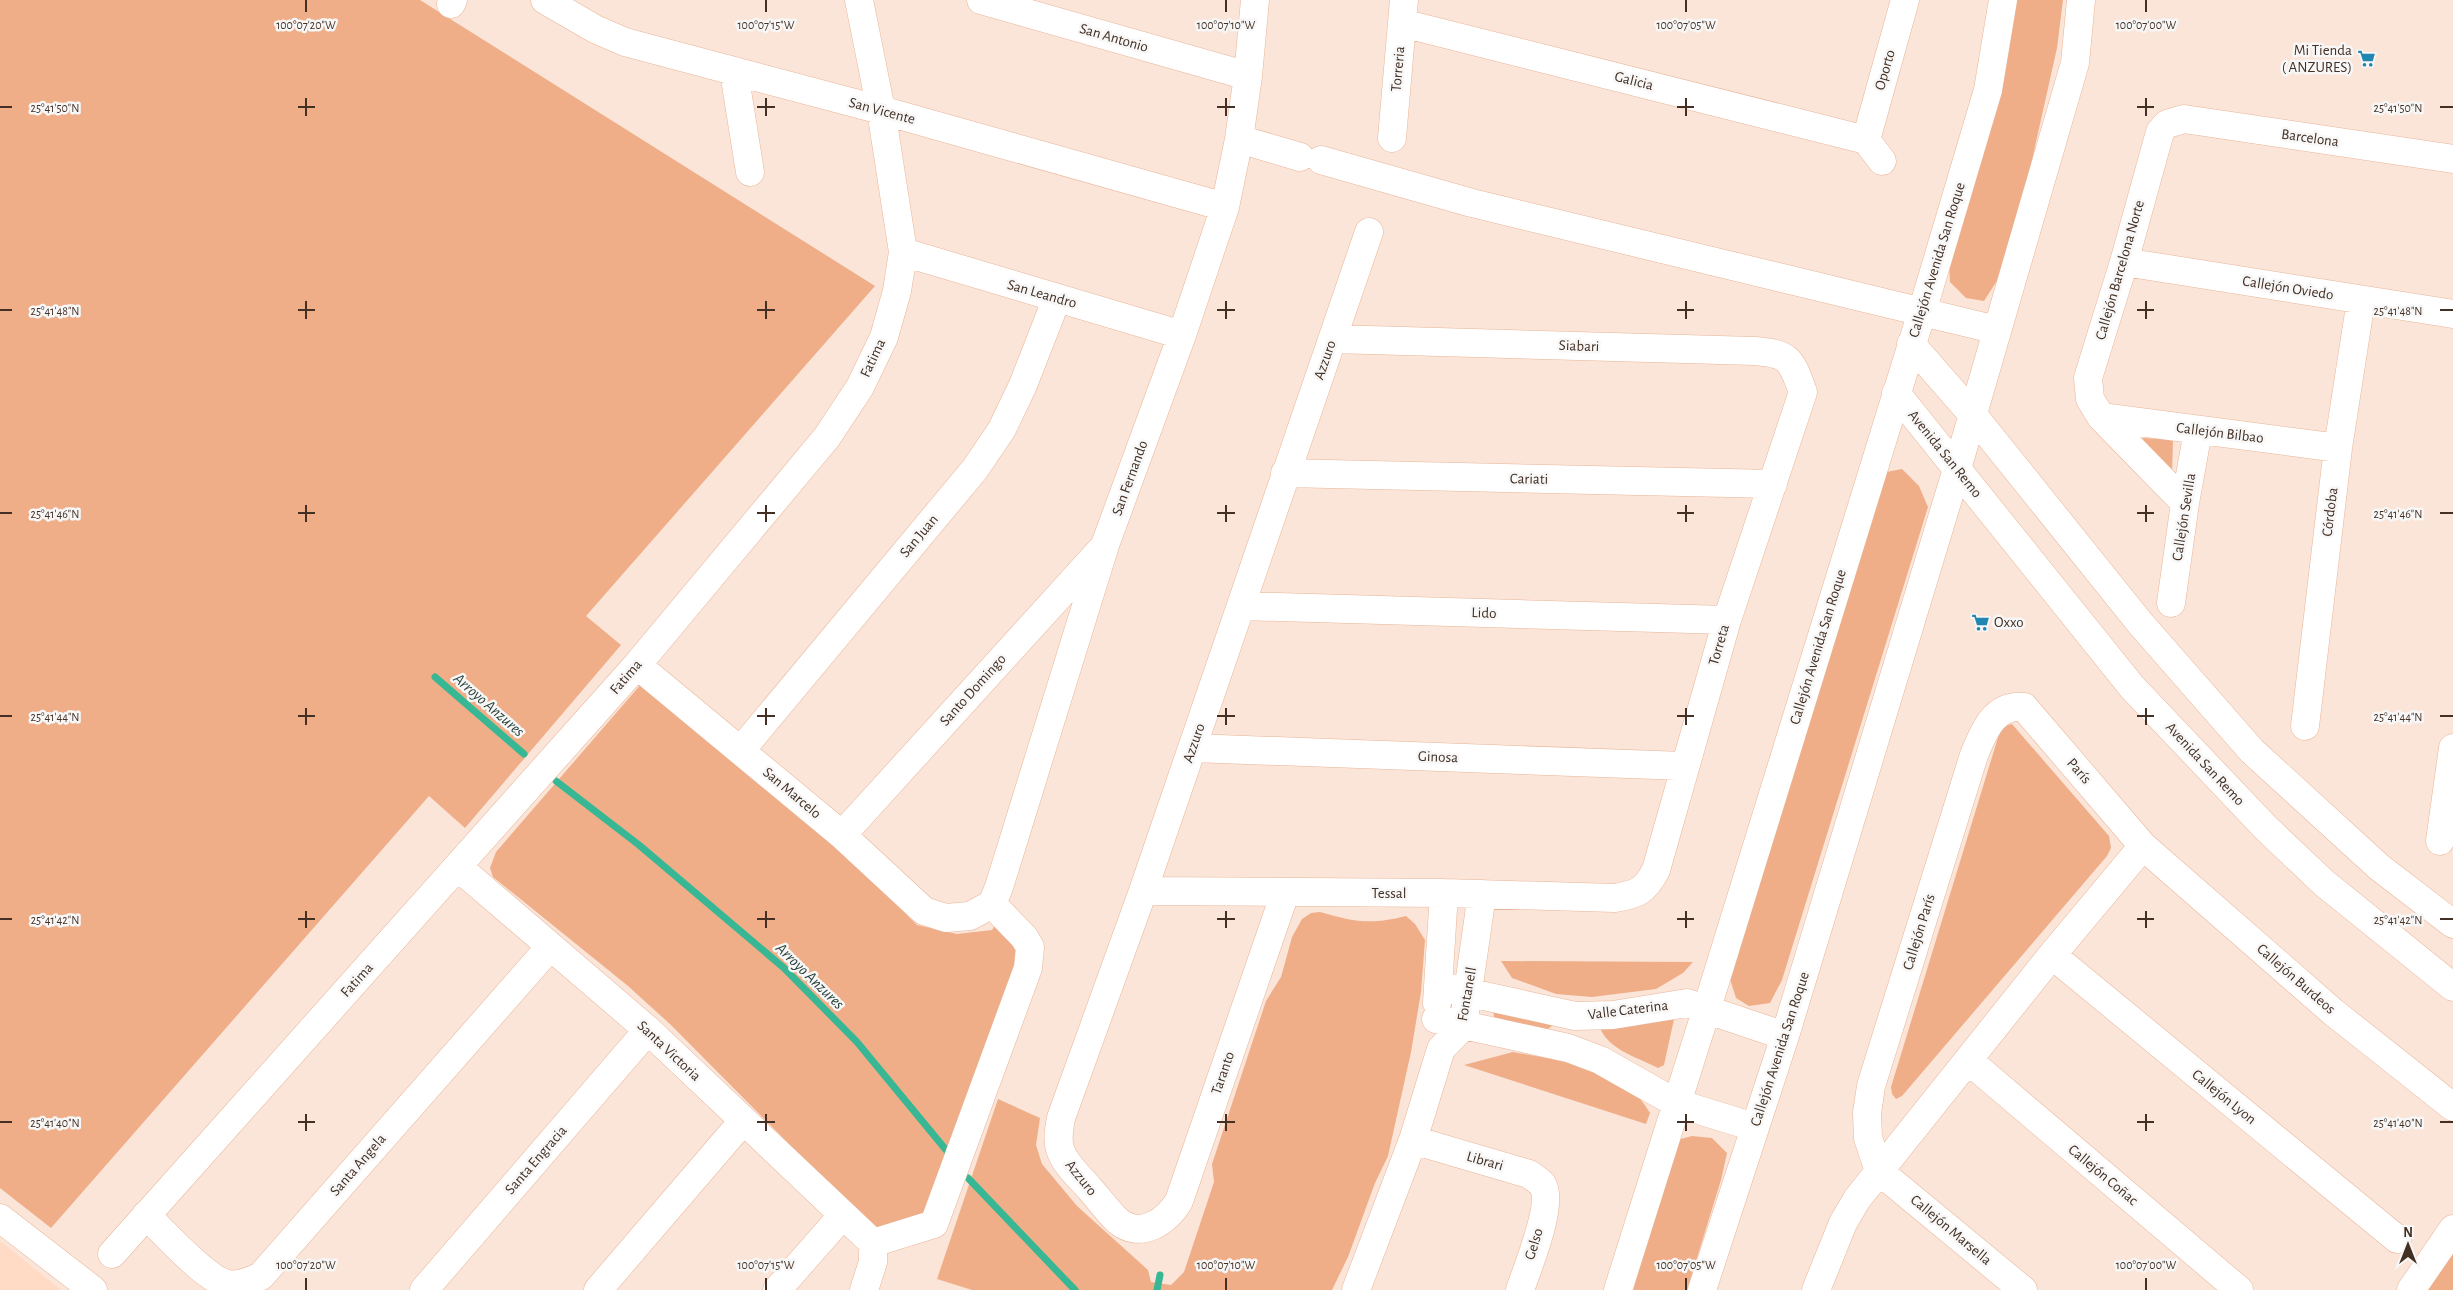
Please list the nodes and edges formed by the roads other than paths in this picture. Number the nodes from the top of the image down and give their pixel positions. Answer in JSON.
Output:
{"nodes":[{"id":1,"x":545,"y":0,"type":"edge"},
{"id":2,"x":859,"y":0,"type":"edge"},
{"id":3,"x":980,"y":0,"type":"edge"},
{"id":4,"x":1255,"y":0,"type":"edge"},
{"id":5,"x":1905,"y":0,"type":"edge"},
{"id":6,"x":2003,"y":0,"type":"edge"},
{"id":7,"x":2082,"y":0,"type":"edge"},
{"id":8,"x":1403,"y":11,"type":"edge"},
{"id":9,"x":734,"y":72,"type":"junction"},
{"id":10,"x":1248,"y":76,"type":"junction"},
{"id":11,"x":881,"y":110,"type":"junction"},
{"id":12,"x":2167,"y":124,"type":"joint"},
{"id":13,"x":1392,"y":138,"type":"dead end"},
{"id":14,"x":1239,"y":139,"type":"junction"},
{"id":15,"x":1874,"y":151,"type":"joint"},
{"id":16,"x":2453,"y":159,"type":"edge"},
{"id":17,"x":750,"y":172,"type":"dead end"},
{"id":18,"x":1225,"y":208,"type":"junction"},
{"id":19,"x":1369,"y":232,"type":"dead end"},
{"id":20,"x":903,"y":252,"type":"junction"},
{"id":21,"x":2124,"y":262,"type":"junction"},
{"id":22,"x":1056,"y":298,"type":"junction"},
{"id":23,"x":2361,"y":300,"type":"junction"},
{"id":24,"x":1922,"y":312,"type":"junction"},
{"id":25,"x":2453,"y":314,"type":"edge"},
{"id":26,"x":1998,"y":330,"type":"junction"},
{"id":27,"x":1182,"y":335,"type":"junction"},
{"id":28,"x":1333,"y":339,"type":"junction"},
{"id":29,"x":1911,"y":344,"type":"junction"},
{"id":30,"x":1803,"y":392,"type":"joint"},
{"id":31,"x":1896,"y":393,"type":"junction"},
{"id":32,"x":1973,"y":415,"type":"junction"},
{"id":33,"x":2101,"y":417,"type":"junction"},
{"id":34,"x":2198,"y":431,"type":"junction"},
{"id":35,"x":2338,"y":448,"type":"junction"},
{"id":36,"x":1957,"y":469,"type":"junction"},
{"id":37,"x":1285,"y":474,"type":"junction"},
{"id":38,"x":1773,"y":484,"type":"junction"},
{"id":39,"x":2184,"y":503,"type":"junction"},
{"id":40,"x":1105,"y":545,"type":"junction"},
{"id":41,"x":2171,"y":603,"type":"dead end"},
{"id":42,"x":1241,"y":606,"type":"junction"},
{"id":43,"x":1727,"y":620,"type":"junction"},
{"id":44,"x":637,"y":665,"type":"junction"},
{"id":45,"x":2010,"y":706,"type":"joint"},
{"id":46,"x":2305,"y":726,"type":"dead end"},
{"id":47,"x":1193,"y":748,"type":"junction"},
{"id":48,"x":2453,"y":748,"type":"edge"},
{"id":49,"x":741,"y":750,"type":"junction"},
{"id":50,"x":2252,"y":751,"type":"junction"},
{"id":51,"x":1684,"y":766,"type":"junction"},
{"id":52,"x":2221,"y":781,"type":"junction"},
{"id":53,"x":842,"y":835,"type":"junction"},
{"id":54,"x":2440,"y":841,"type":"dead end"},
{"id":55,"x":2143,"y":846,"type":"junction"},
{"id":56,"x":458,"y":867,"type":"junction"},
{"id":57,"x":1143,"y":892,"type":"junction"},
{"id":58,"x":1285,"y":893,"type":"junction"},
{"id":59,"x":1444,"y":893,"type":"junction"},
{"id":60,"x":1482,"y":894,"type":"junction"},
{"id":61,"x":1635,"y":895,"type":"joint"},
{"id":62,"x":992,"y":904,"type":"junction"},
{"id":63,"x":2453,"y":924,"type":"edge"},
{"id":64,"x":550,"y":947,"type":"junction"},
{"id":65,"x":2052,"y":955,"type":"junction"},
{"id":66,"x":1439,"y":986,"type":"junction"},
{"id":67,"x":2453,"y":987,"type":"edge"},
{"id":68,"x":1469,"y":992,"type":"junction"},
{"id":69,"x":1708,"y":1008,"type":"junction"},
{"id":70,"x":1575,"y":1016,"type":"junction"},
{"id":71,"x":1436,"y":1019,"type":"junction"},
{"id":72,"x":1463,"y":1026,"type":"junction"},
{"id":73,"x":648,"y":1030,"type":"junction"},
{"id":74,"x":1785,"y":1036,"type":"junction"},
{"id":75,"x":1568,"y":1048,"type":"junction"},
{"id":76,"x":1441,"y":1049,"type":"junction"},
{"id":77,"x":1968,"y":1060,"type":"junction"},
{"id":78,"x":1676,"y":1103,"type":"junction"},
{"id":79,"x":2453,"y":1107,"type":"edge"},
{"id":80,"x":743,"y":1121,"type":"junction"},
{"id":81,"x":1754,"y":1127,"type":"junction"},
{"id":82,"x":1413,"y":1140,"type":"junction"},
{"id":83,"x":1879,"y":1171,"type":"junction"},
{"id":84,"x":1546,"y":1197,"type":"joint"},
{"id":85,"x":146,"y":1215,"type":"junction"},
{"id":86,"x":842,"y":1216,"type":"junction"},
{"id":87,"x":0,"y":1218,"type":"edge"},
{"id":88,"x":1135,"y":1228,"type":"joint"},
{"id":89,"x":2453,"y":1229,"type":"edge"},
{"id":90,"x":2397,"y":1239,"type":"dead end"},
{"id":91,"x":873,"y":1243,"type":"junction"},
{"id":92,"x":112,"y":1254,"type":"dead end"},
{"id":93,"x":93,"y":1290,"type":"edge"},
{"id":94,"x":424,"y":1290,"type":"edge"},
{"id":95,"x":598,"y":1290,"type":"edge"},
{"id":96,"x":777,"y":1290,"type":"edge"},
{"id":97,"x":864,"y":1290,"type":"edge"},
{"id":98,"x":1356,"y":1290,"type":"edge"},
{"id":99,"x":1520,"y":1290,"type":"edge"},
{"id":100,"x":1618,"y":1290,"type":"edge"},
{"id":101,"x":1702,"y":1290,"type":"edge"},
{"id":102,"x":1816,"y":1290,"type":"edge"},
{"id":103,"x":2024,"y":1290,"type":"edge"},
{"id":104,"x":2239,"y":1290,"type":"edge"},
{"id":105,"x":2411,"y":1290,"type":"edge"}],
"edges":[{"from":1,"to":9,"type":"street","name":"San Vicente"},
{"from":2,"to":11,"type":"street","name":"Fatima"},
{"from":3,"to":10,"type":"street","name":"San Antonio"},
{"from":4,"to":10,"type":"street","name":"San Fernando"},
{"from":5,"to":15,"type":"street","name":"Oporto"},
{"from":6,"to":24,"type":"street","name":"Callejón Avenida San Roque"},
{"from":7,"to":26,"type":"street","name":"Callejón Avenida San Roque"},
{"from":8,"to":13,"type":"street","name":"Torreria"},
{"from":8,"to":15,"type":"street","name":"Galicia"},
{"from":9,"to":11,"type":"street","name":"San Vicente"},
{"from":9,"to":17,"type":"street"},
{"from":10,"to":14,"type":"street","name":"San Fernando"},
{"from":11,"to":18,"type":"street","name":"San Vicente"},
{"from":11,"to":20,"type":"street","name":"Fatima"},
{"from":12,"to":16,"type":"street","name":"Barcelona"},
{"from":12,"to":21,"type":"street","name":"Callejón Barcelona Norte"},
{"from":14,"to":18,"type":"street","name":"San Fernando"},
{"from":14,"to":24,"type":"street"},
{"from":18,"to":27,"type":"street","name":"San Fernando"},
{"from":19,"to":28,"type":"street","name":"Azzuro"},
{"from":20,"to":22,"type":"street","name":"San Leandro"},
{"from":20,"to":44,"type":"street","name":"Fatima"},
{"from":21,"to":23,"type":"street","name":"Callejón Oviedo"},
{"from":21,"to":33,"type":"street","name":"Callejón Barcelona Norte"},
{"from":22,"to":27,"type":"street","name":"San Leandro"},
{"from":22,"to":49,"type":"street","name":"San Juan"},
{"from":23,"to":25,"type":"street","name":"Callejón Oviedo"},
{"from":23,"to":35,"type":"street","name":"Córdoba"},
{"from":24,"to":26,"type":"street"},
{"from":24,"to":29,"type":"street","name":"Callejón Avenida San Roque"},
{"from":26,"to":32,"type":"street","name":"Callejón Avenida San Roque"},
{"from":27,"to":40,"type":"street","name":"San Fernando"},
{"from":28,"to":30,"type":"street","name":"Siabari"},
{"from":28,"to":37,"type":"street","name":"Azzuro"},
{"from":29,"to":31,"type":"street","name":"Callejón Avenida San Roque"},
{"from":29,"to":32,"type":"street"},
{"from":30,"to":38,"type":"street","name":"Torreta"},
{"from":31,"to":36,"type":"street","name":"Avenida San Remo"},
{"from":31,"to":69,"type":"street","name":"Callejón Avenida San Roque"},
{"from":32,"to":36,"type":"street","name":"Callejón Avenida San Roque"},
{"from":32,"to":50,"type":"street"},
{"from":33,"to":34,"type":"street","name":"Callejón Bilbao"},
{"from":33,"to":39,"type":"street","name":"Callejón Barcelona Norte"},
{"from":34,"to":35,"type":"street","name":"Callejón Bilbao"},
{"from":34,"to":39,"type":"street","name":"Callejón Sevilla"},
{"from":35,"to":46,"type":"street","name":"Córdoba"},
{"from":36,"to":52,"type":"street","name":"Avenida San Remo"},
{"from":36,"to":74,"type":"street","name":"Callejón Avenida San Roque"},
{"from":37,"to":38,"type":"street","name":"Cariati"},
{"from":37,"to":42,"type":"street","name":"Azzuro"},
{"from":38,"to":43,"type":"street","name":"Torreta"},
{"from":39,"to":41,"type":"street","name":"Callejón Sevilla"},
{"from":40,"to":53,"type":"street","name":"Santo Domingo"},
{"from":40,"to":62,"type":"street","name":"San Fernando"},
{"from":42,"to":43,"type":"street","name":"Lido"},
{"from":42,"to":47,"type":"street","name":"Azzuro"},
{"from":43,"to":51,"type":"street","name":"Torreta"},
{"from":44,"to":49,"type":"street","name":"San Marcelo"},
{"from":44,"to":56,"type":"street","name":"Fatima"},
{"from":45,"to":55,"type":"street","name":"París"},
{"from":45,"to":83,"type":"street","name":"Callejón París"},
{"from":47,"to":51,"type":"street","name":"Ginosa"},
{"from":47,"to":57,"type":"street","name":"Azzuro"},
{"from":48,"to":54,"type":"street"},
{"from":49,"to":53,"type":"street","name":"San Marcelo"},
{"from":50,"to":52,"type":"street"},
{"from":50,"to":63,"type":"street"},
{"from":51,"to":61,"type":"street","name":"Torreta"},
{"from":52,"to":67,"type":"street","name":"Avenida San Remo"},
{"from":53,"to":62,"type":"street","name":"San Marcelo"},
{"from":55,"to":65,"type":"street"},
{"from":55,"to":79,"type":"street","name":"Callejón Burdeos"},
{"from":56,"to":64,"type":"street","name":"Santa Victoria"},
{"from":56,"to":85,"type":"street","name":"Fatima"},
{"from":57,"to":58,"type":"street","name":"Tessal"},
{"from":57,"to":88,"type":"street","name":"Azzuro"},
{"from":58,"to":59,"type":"street","name":"Tessal"},
{"from":58,"to":88,"type":"street","name":"Taranto"},
{"from":59,"to":60,"type":"street","name":"Tessal"},
{"from":59,"to":66,"type":"street","name":"Fontanell"},
{"from":60,"to":61,"type":"street","name":"Tessal"},
{"from":60,"to":68,"type":"street","name":"Fontanell"},
{"from":62,"to":91,"type":"street"},
{"from":64,"to":73,"type":"street","name":"Santa Victoria"},
{"from":64,"to":85,"type":"street","name":"Santa Angela"},
{"from":65,"to":77,"type":"street"},
{"from":65,"to":90,"type":"street","name":"Callejón Lyon"},
{"from":66,"to":68,"type":"street","name":"Valle Caterina"},
{"from":66,"to":71,"type":"street","name":"Fontanell"},
{"from":68,"to":70,"type":"street","name":"Valle Caterina"},
{"from":68,"to":72,"type":"street","name":"Fontanell"},
{"from":69,"to":70,"type":"street","name":"Valle Caterina"},
{"from":69,"to":74,"type":"street","name":"Valle Caterina"},
{"from":69,"to":78,"type":"street","name":"Callejón Avenida San Roque"},
{"from":70,"to":75,"type":"street"},
{"from":71,"to":72,"type":"street"},
{"from":71,"to":76,"type":"street","name":"Fontanell"},
{"from":72,"to":75,"type":"street"},
{"from":72,"to":76,"type":"street","name":"Fontanell"},
{"from":73,"to":80,"type":"street","name":"Santa Victoria"},
{"from":73,"to":94,"type":"street","name":"Santa Engracia"},
{"from":74,"to":81,"type":"street","name":"Callejón Avenida San Roque"},
{"from":75,"to":78,"type":"street"},
{"from":76,"to":82,"type":"street"},
{"from":77,"to":83,"type":"street"},
{"from":77,"to":104,"type":"street","name":"Callejón Coñac"},
{"from":78,"to":81,"type":"street"},
{"from":78,"to":100,"type":"street","name":"Callejón Avenida San Roque"},
{"from":80,"to":86,"type":"street","name":"Santa Victoria"},
{"from":80,"to":95,"type":"street"},
{"from":81,"to":101,"type":"street","name":"Callejón Avenida San Roque"},
{"from":82,"to":84,"type":"street","name":"Librari"},
{"from":82,"to":98,"type":"street"},
{"from":83,"to":102,"type":"street"},
{"from":83,"to":103,"type":"street","name":"Callejón Marsella"},
{"from":84,"to":99,"type":"street","name":"Gelso"},
{"from":85,"to":92,"type":"street","name":"Fatima"},
{"from":86,"to":91,"type":"street","name":"Santa Victoria"},
{"from":86,"to":96,"type":"street"},
{"from":87,"to":93,"type":"street"},
{"from":89,"to":105,"type":"street"},
{"from":91,"to":97,"type":"street"}]}
